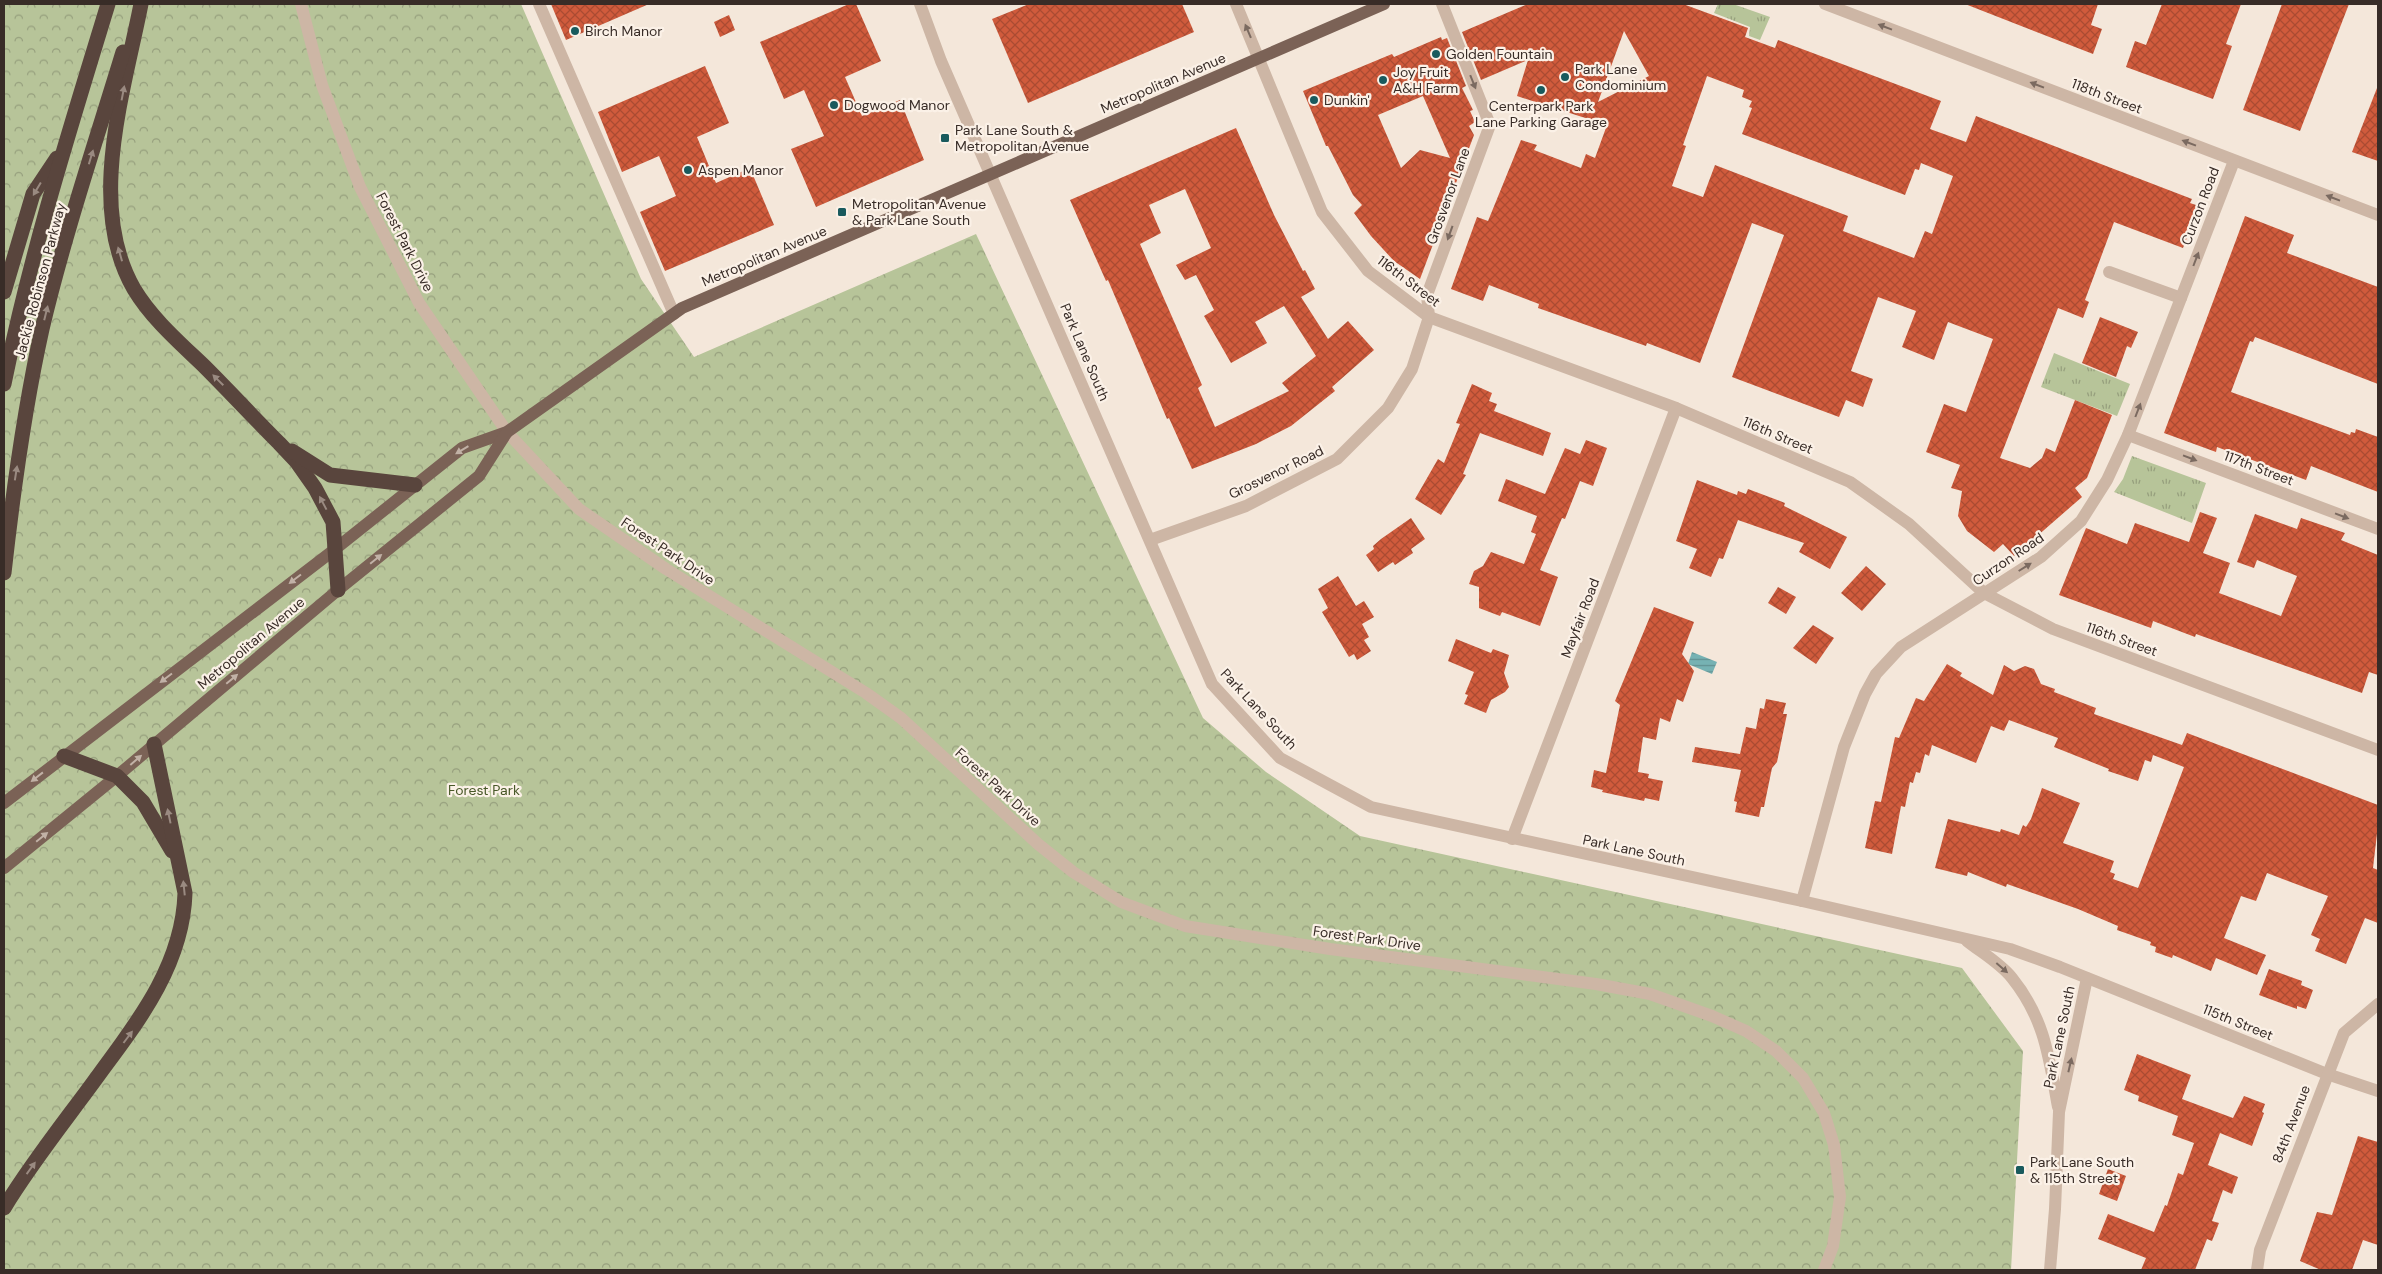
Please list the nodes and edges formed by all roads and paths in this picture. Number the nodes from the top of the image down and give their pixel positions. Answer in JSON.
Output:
{"nodes":[{"id":1,"x":108,"y":4,"type":"edge"},
{"id":2,"x":139,"y":4,"type":"edge"},
{"id":3,"x":301,"y":4,"type":"edge"},
{"id":4,"x":539,"y":4,"type":"edge"},
{"id":5,"x":920,"y":4,"type":"edge"},
{"id":6,"x":1236,"y":4,"type":"edge"},
{"id":7,"x":1384,"y":4,"type":"edge"},
{"id":8,"x":1442,"y":4,"type":"edge"},
{"id":9,"x":1825,"y":4,"type":"edge"},
{"id":10,"x":1259,"y":58,"type":"junction"},
{"id":11,"x":64,"y":149,"type":"junction"},
{"id":12,"x":2234,"y":161,"type":"junction"},
{"id":13,"x":991,"y":174,"type":"junction"},
{"id":14,"x":2378,"y":215,"type":"edge"},
{"id":15,"x":2109,"y":272,"type":"dead end"},
{"id":16,"x":4,"y":292,"type":"edge"},
{"id":17,"x":2181,"y":298,"type":"junction"},
{"id":18,"x":674,"y":314,"type":"junction"},
{"id":19,"x":1429,"y":317,"type":"junction"},
{"id":20,"x":4,"y":384,"type":"edge"},
{"id":21,"x":1676,"y":408,"type":"junction"},
{"id":22,"x":507,"y":432,"type":"junction"},
{"id":23,"x":2128,"y":435,"type":"junction"},
{"id":24,"x":279,"y":443,"type":"junction"},
{"id":25,"x":415,"y":485,"type":"junction"},
{"id":26,"x":2378,"y":529,"type":"edge"},
{"id":27,"x":1150,"y":540,"type":"junction"},
{"id":28,"x":334,"y":550,"type":"junction"},
{"id":29,"x":4,"y":573,"type":"edge"},
{"id":30,"x":338,"y":590,"type":"junction"},
{"id":31,"x":1984,"y":593,"type":"junction"},
{"id":32,"x":154,"y":744,"type":"junction"},
{"id":33,"x":2378,"y":750,"type":"edge"},
{"id":34,"x":64,"y":756,"type":"junction"},
{"id":35,"x":117,"y":776,"type":"junction"},
{"id":36,"x":4,"y":803,"type":"edge"},
{"id":37,"x":1512,"y":839,"type":"junction"},
{"id":38,"x":179,"y":863,"type":"junction"},
{"id":39,"x":4,"y":868,"type":"edge"},
{"id":40,"x":1802,"y":901,"type":"junction"},
{"id":41,"x":1963,"y":938,"type":"junction"},
{"id":42,"x":2087,"y":978,"type":"junction"},
{"id":43,"x":2378,"y":1004,"type":"edge"},
{"id":44,"x":2327,"y":1074,"type":"junction"},
{"id":45,"x":2378,"y":1091,"type":"edge"},
{"id":46,"x":2059,"y":1112,"type":"junction"},
{"id":47,"x":4,"y":1208,"type":"edge"},
{"id":48,"x":1824,"y":1270,"type":"edge"},
{"id":49,"x":2050,"y":1270,"type":"edge"},
{"id":50,"x":2257,"y":1270,"type":"edge"}],
"edges":[{"from":1,"to":11,"type":"highway","name":"Jackie Robinson Parkway"},
{"from":24,"to":2,"type":"highway","one_way":true},
{"from":29,"to":2,"type":"highway","name":"Jackie Robinson Parkway","one_way":true},
{"from":3,"to":22,"type":"street","name":"Forest Park Drive"},
{"from":4,"to":18,"type":"street"},
{"from":5,"to":13,"type":"street","name":"Park Lane South"},
{"from":10,"to":6,"type":"street","name":"116th Street","one_way":true},
{"from":7,"to":10,"type":"main road","name":"Metropolitan Avenue"},
{"from":8,"to":19,"type":"street","name":"Grosvenor Lane","one_way":true},
{"from":12,"to":9,"type":"street","name":"118th Street","one_way":true},
{"from":10,"to":13,"type":"main road","name":"Metropolitan Avenue"},
{"from":10,"to":19,"type":"street","name":"116th Street"},
{"from":11,"to":16,"type":"highway","one_way":true},
{"from":11,"to":20,"type":"highway","name":"Jackie Robinson Parkway"},
{"from":14,"to":12,"type":"street","name":"118th Street","one_way":true},
{"from":17,"to":12,"type":"street","name":"Curzon Road","one_way":true},
{"from":13,"to":18,"type":"main road","name":"Metropolitan Avenue"},
{"from":13,"to":27,"type":"street","name":"Park Lane South"},
{"from":15,"to":17,"type":"street"},
{"from":23,"to":17,"type":"street","name":"Curzon Road","one_way":true},
{"from":18,"to":22,"type":"main road","name":"Metropolitan Avenue"},
{"from":19,"to":21,"type":"street","name":"116th Street"},
{"from":19,"to":27,"type":"street","name":"Grosvenor Road"},
{"from":21,"to":31,"type":"street","name":"116th Street"},
{"from":21,"to":37,"type":"street","name":"Mayfair Road"},
{"from":22,"to":25,"type":"main road","name":"Metropolitan Avenue","one_way":true},
{"from":30,"to":22,"type":"main road","name":"Metropolitan Avenue","one_way":true},
{"from":22,"to":48,"type":"street","name":"Forest Park Drive"},
{"from":23,"to":26,"type":"street","name":"117th Street","one_way":true},
{"from":31,"to":23,"type":"street","name":"Curzon Road","one_way":true},
{"from":24,"to":25,"type":"highway"},
{"from":28,"to":24,"type":"highway","one_way":true},
{"from":25,"to":28,"type":"main road","name":"Metropolitan Avenue"},
{"from":27,"to":37,"type":"street","name":"Park Lane South"},
{"from":28,"to":30,"type":"highway"},
{"from":28,"to":34,"type":"main road","name":"Metropolitan Avenue","one_way":true},
{"from":32,"to":30,"type":"main road","name":"Metropolitan Avenue","one_way":true},
{"from":31,"to":33,"type":"street","name":"116th Street"},
{"from":31,"to":40,"type":"street","name":"Curzon Road"},
{"from":35,"to":32,"type":"main road","name":"Metropolitan Avenue","one_way":true},
{"from":38,"to":32,"type":"highway","one_way":true},
{"from":34,"to":35,"type":"highway"},
{"from":34,"to":36,"type":"main road","name":"Metropolitan Avenue","one_way":true},
{"from":35,"to":38,"type":"highway"},
{"from":39,"to":35,"type":"main road","name":"Metropolitan Avenue","one_way":true},
{"from":37,"to":40,"type":"street","name":"Park Lane South"},
{"from":47,"to":38,"type":"highway","one_way":true},
{"from":40,"to":41,"type":"street","name":"Park Lane South"},
{"from":41,"to":42,"type":"street","name":"Park Lane South"},
{"from":41,"to":46,"type":"street","name":"Park Lane South","one_way":true},
{"from":42,"to":44,"type":"street","name":"115th Street"},
{"from":46,"to":42,"type":"street","name":"Park Lane South","one_way":true},
{"from":43,"to":44,"type":"street","name":"84th Avenue"},
{"from":44,"to":45,"type":"street","name":"115th Street"},
{"from":44,"to":50,"type":"street","name":"84th Avenue"},
{"from":46,"to":49,"type":"street","name":"Park Lane South"}]}
